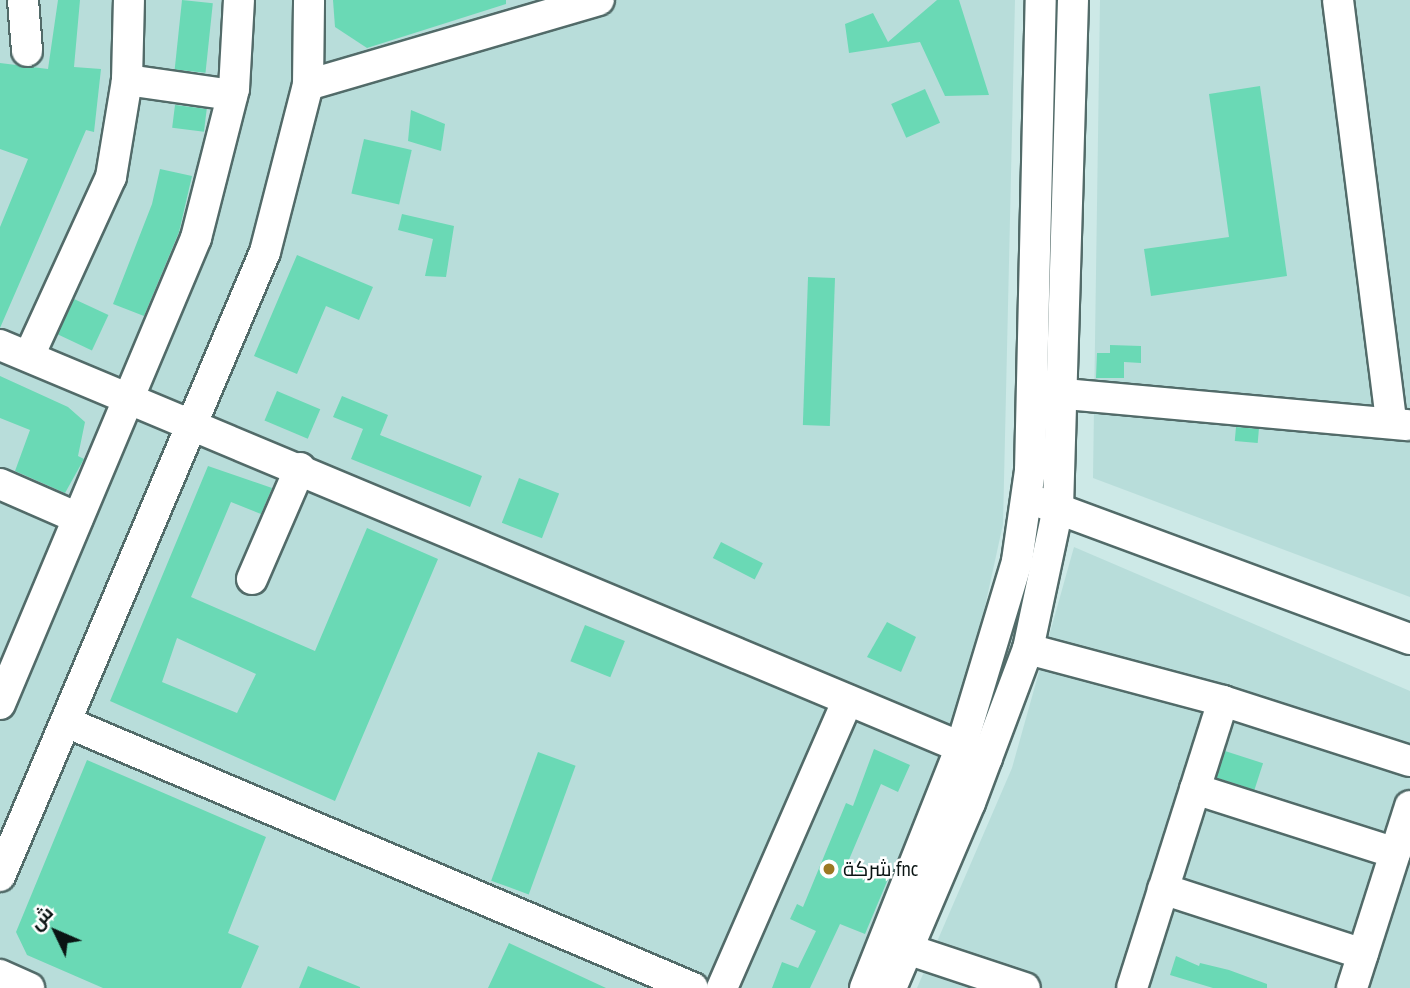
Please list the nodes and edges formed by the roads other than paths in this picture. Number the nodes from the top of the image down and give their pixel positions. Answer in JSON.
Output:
{"nodes":[{"id":1,"x":23,"y":0,"type":"edge"},
{"id":2,"x":129,"y":0,"type":"edge"},
{"id":3,"x":239,"y":0,"type":"edge"},
{"id":4,"x":309,"y":0,"type":"edge"},
{"id":5,"x":599,"y":0,"type":"edge"},
{"id":6,"x":1041,"y":0,"type":"edge"},
{"id":7,"x":1073,"y":0,"type":"edge"},
{"id":8,"x":1338,"y":0,"type":"edge"},
{"id":9,"x":27,"y":51,"type":"dead end"},
{"id":10,"x":127,"y":80,"type":"junction"},
{"id":11,"x":308,"y":85,"type":"junction"},
{"id":12,"x":232,"y":95,"type":"junction"},
{"id":13,"x":1038,"y":153,"type":"junction"},
{"id":14,"x":1068,"y":154,"type":"junction"},
{"id":15,"x":0,"y":345,"type":"edge"},
{"id":16,"x":29,"y":356,"type":"junction"},
{"id":17,"x":1032,"y":392,"type":"junction"},
{"id":18,"x":1064,"y":393,"type":"junction"},
{"id":19,"x":129,"y":397,"type":"junction"},
{"id":20,"x":193,"y":422,"type":"junction"},
{"id":21,"x":1400,"y":423,"type":"edge"},
{"id":22,"x":300,"y":468,"type":"junction"},
{"id":23,"x":0,"y":484,"type":"edge"},
{"id":24,"x":1028,"y":499,"type":"junction"},
{"id":25,"x":1058,"y":508,"type":"junction"},
{"id":26,"x":78,"y":519,"type":"junction"},
{"id":27,"x":252,"y":579,"type":"dead end"},
{"id":28,"x":1410,"y":639,"type":"edge"},
{"id":29,"x":11,"y":647,"type":"edge"},
{"id":30,"x":1028,"y":649,"type":"junction"},
{"id":31,"x":848,"y":699,"type":"junction"},
{"id":32,"x":1223,"y":701,"type":"junction"},
{"id":33,"x":0,"y":704,"type":"edge"},
{"id":34,"x":66,"y":722,"type":"junction"},
{"id":35,"x":974,"y":752,"type":"junction"},
{"id":36,"x":1410,"y":761,"type":"edge"},
{"id":37,"x":1195,"y":789,"type":"junction"},
{"id":38,"x":1410,"y":806,"type":"edge"},
{"id":39,"x":1395,"y":853,"type":"junction"},
{"id":40,"x":0,"y":876,"type":"edge"},
{"id":41,"x":1163,"y":889,"type":"junction"},
{"id":42,"x":907,"y":949,"type":"junction"},
{"id":43,"x":1363,"y":954,"type":"junction"},
{"id":44,"x":0,"y":975,"type":"edge"},
{"id":45,"x":29,"y":988,"type":"edge"},
{"id":46,"x":693,"y":988,"type":"edge"},
{"id":47,"x":722,"y":988,"type":"edge"},
{"id":48,"x":865,"y":988,"type":"edge"},
{"id":49,"x":891,"y":988,"type":"edge"},
{"id":50,"x":1025,"y":988,"type":"edge"},
{"id":51,"x":1132,"y":988,"type":"edge"},
{"id":52,"x":1352,"y":988,"type":"edge"}],
"edges":[{"from":1,"to":9,"type":"street"},
{"from":2,"to":10,"type":"street"},
{"from":3,"to":12,"type":"street"},
{"from":4,"to":11,"type":"street"},
{"from":5,"to":11,"type":"street"},
{"from":6,"to":13,"type":"street"},
{"from":7,"to":14,"type":"street"},
{"from":8,"to":21,"type":"street"},
{"from":10,"to":12,"type":"street"},
{"from":10,"to":16,"type":"street"},
{"from":11,"to":20,"type":"street"},
{"from":12,"to":19,"type":"street"},
{"from":13,"to":14,"type":"street"},
{"from":13,"to":17,"type":"street"},
{"from":14,"to":18,"type":"street"},
{"from":15,"to":16,"type":"street"},
{"from":16,"to":19,"type":"street"},
{"from":17,"to":18,"type":"street"},
{"from":17,"to":24,"type":"street"},
{"from":18,"to":21,"type":"street"},
{"from":18,"to":25,"type":"street"},
{"from":19,"to":20,"type":"street"},
{"from":19,"to":26,"type":"street"},
{"from":20,"to":22,"type":"street"},
{"from":20,"to":34,"type":"street"},
{"from":22,"to":27,"type":"street"},
{"from":22,"to":31,"type":"street"},
{"from":23,"to":26,"type":"street"},
{"from":24,"to":25,"type":"street"},
{"from":24,"to":35,"type":"street"},
{"from":25,"to":28,"type":"street"},
{"from":25,"to":30,"type":"street"},
{"from":26,"to":29,"type":"street"},
{"from":29,"to":33,"type":"street"},
{"from":30,"to":32,"type":"street"},
{"from":30,"to":35,"type":"street"},
{"from":31,"to":35,"type":"street"},
{"from":31,"to":47,"type":"street"},
{"from":32,"to":36,"type":"street"},
{"from":32,"to":37,"type":"street"},
{"from":34,"to":40,"type":"street"},
{"from":34,"to":46,"type":"street"},
{"from":35,"to":42,"type":"street"},
{"from":35,"to":48,"type":"street"},
{"from":37,"to":39,"type":"street"},
{"from":37,"to":41,"type":"street"},
{"from":38,"to":39,"type":"street"},
{"from":39,"to":43,"type":"street"},
{"from":41,"to":43,"type":"street"},
{"from":41,"to":51,"type":"street"},
{"from":42,"to":49,"type":"street"},
{"from":42,"to":50,"type":"street"},
{"from":43,"to":52,"type":"street"},
{"from":44,"to":45,"type":"street"}]}
